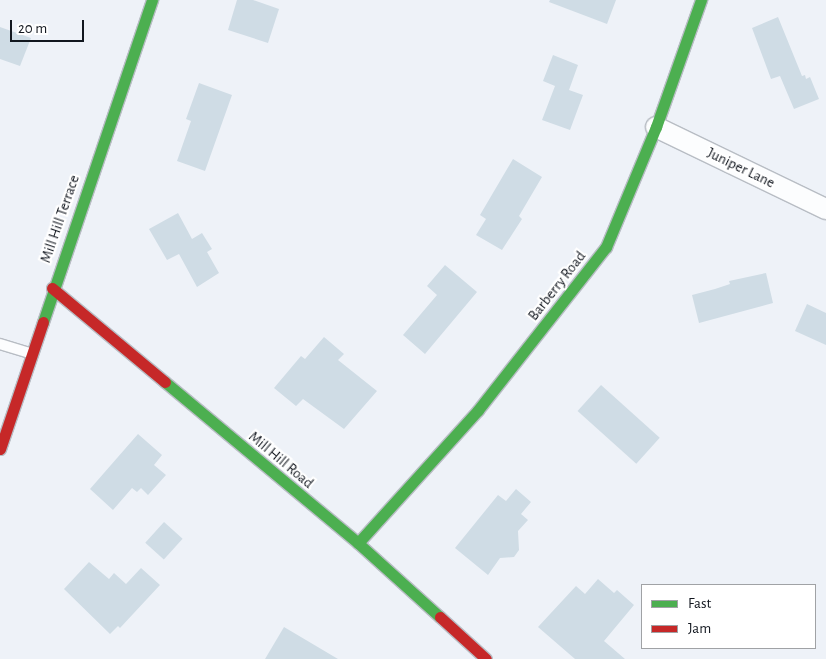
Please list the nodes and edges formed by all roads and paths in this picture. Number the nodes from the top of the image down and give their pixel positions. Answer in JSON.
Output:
{"nodes":[{"id":1,"x":152,"y":0,"type":"edge"},
{"id":2,"x":702,"y":0,"type":"edge"},
{"id":3,"x":656,"y":127,"type":"junction"},
{"id":4,"x":826,"y":209,"type":"edge"},
{"id":5,"x":52,"y":288,"type":"junction"},
{"id":6,"x":0,"y":344,"type":"edge"},
{"id":7,"x":31,"y":354,"type":"junction"},
{"id":8,"x":0,"y":448,"type":"edge"},
{"id":9,"x":358,"y":544,"type":"junction"},
{"id":10,"x":486,"y":659,"type":"edge"}],
"edges":[{"from":1,"to":5,"type":"street","name":"Mill Hill Terrace"},
{"from":2,"to":3,"type":"street","name":"Barberry Road"},
{"from":3,"to":4,"type":"street","name":"Juniper Lane"},
{"from":3,"to":9,"type":"street","name":"Barberry Road"},
{"from":5,"to":7,"type":"street","name":"Mill Hill Terrace"},
{"from":5,"to":9,"type":"street","name":"Mill Hill Road"},
{"from":6,"to":7,"type":"lane"},
{"from":7,"to":8,"type":"street","name":"Mill Hill Terrace"},
{"from":9,"to":10,"type":"street","name":"Mill Hill Road"}]}
